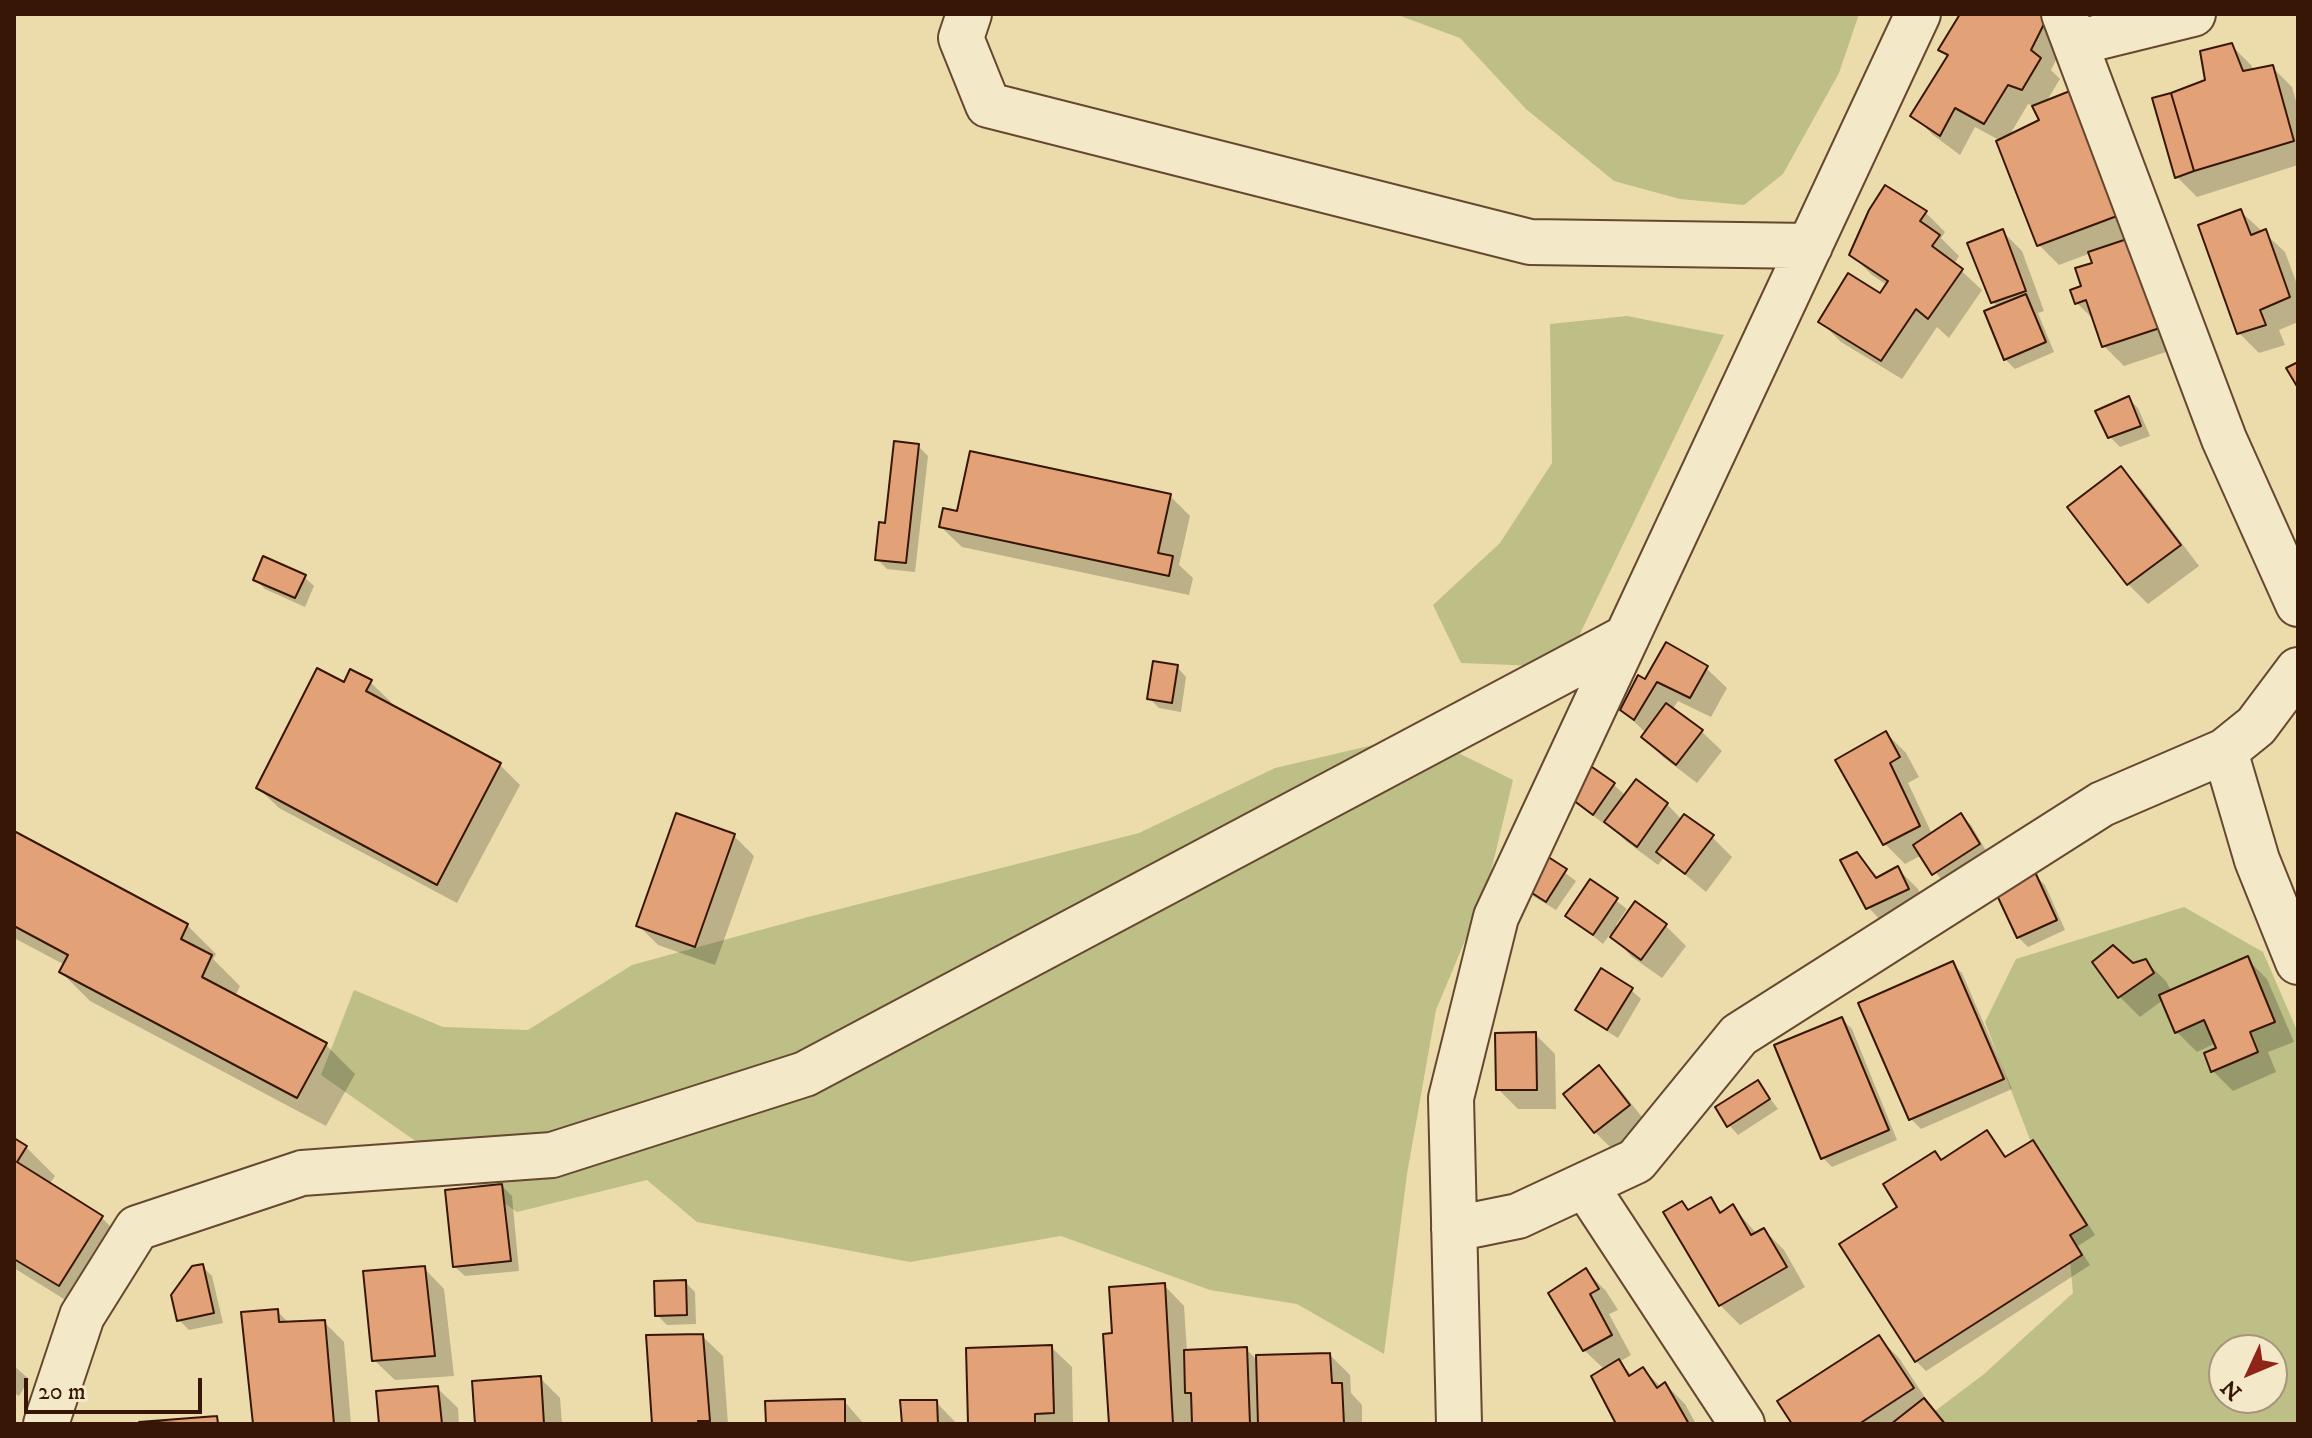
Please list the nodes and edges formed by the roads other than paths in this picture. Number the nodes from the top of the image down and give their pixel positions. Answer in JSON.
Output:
{"nodes":[{"id":1,"x":969,"y":14,"type":"edge"},
{"id":2,"x":1918,"y":14,"type":"edge"},
{"id":3,"x":2193,"y":14,"type":"edge"},
{"id":4,"x":2069,"y":28,"type":"edge"},
{"id":5,"x":1810,"y":246,"type":"junction"},
{"id":6,"x":2298,"y":604,"type":"edge"},
{"id":7,"x":1627,"y":637,"type":"junction"},
{"id":8,"x":2298,"y":670,"type":"edge"},
{"id":9,"x":2225,"y":751,"type":"junction"},
{"id":10,"x":2298,"y":962,"type":"edge"},
{"id":11,"x":1585,"y":1185,"type":"junction"},
{"id":12,"x":1454,"y":1229,"type":"junction"},
{"id":13,"x":46,"y":1424,"type":"edge"},
{"id":14,"x":1459,"y":1424,"type":"edge"},
{"id":15,"x":1742,"y":1424,"type":"edge"}],
"edges":[{"from":1,"to":5,"type":"street"},
{"from":2,"to":5,"type":"street"},
{"from":3,"to":4,"type":"street"},
{"from":4,"to":6,"type":"street"},
{"from":5,"to":7,"type":"street"},
{"from":7,"to":12,"type":"street"},
{"from":7,"to":13,"type":"street"},
{"from":8,"to":9,"type":"street"},
{"from":9,"to":10,"type":"street"},
{"from":9,"to":11,"type":"street"},
{"from":11,"to":12,"type":"street"},
{"from":11,"to":15,"type":"street"},
{"from":12,"to":14,"type":"street"}]}
